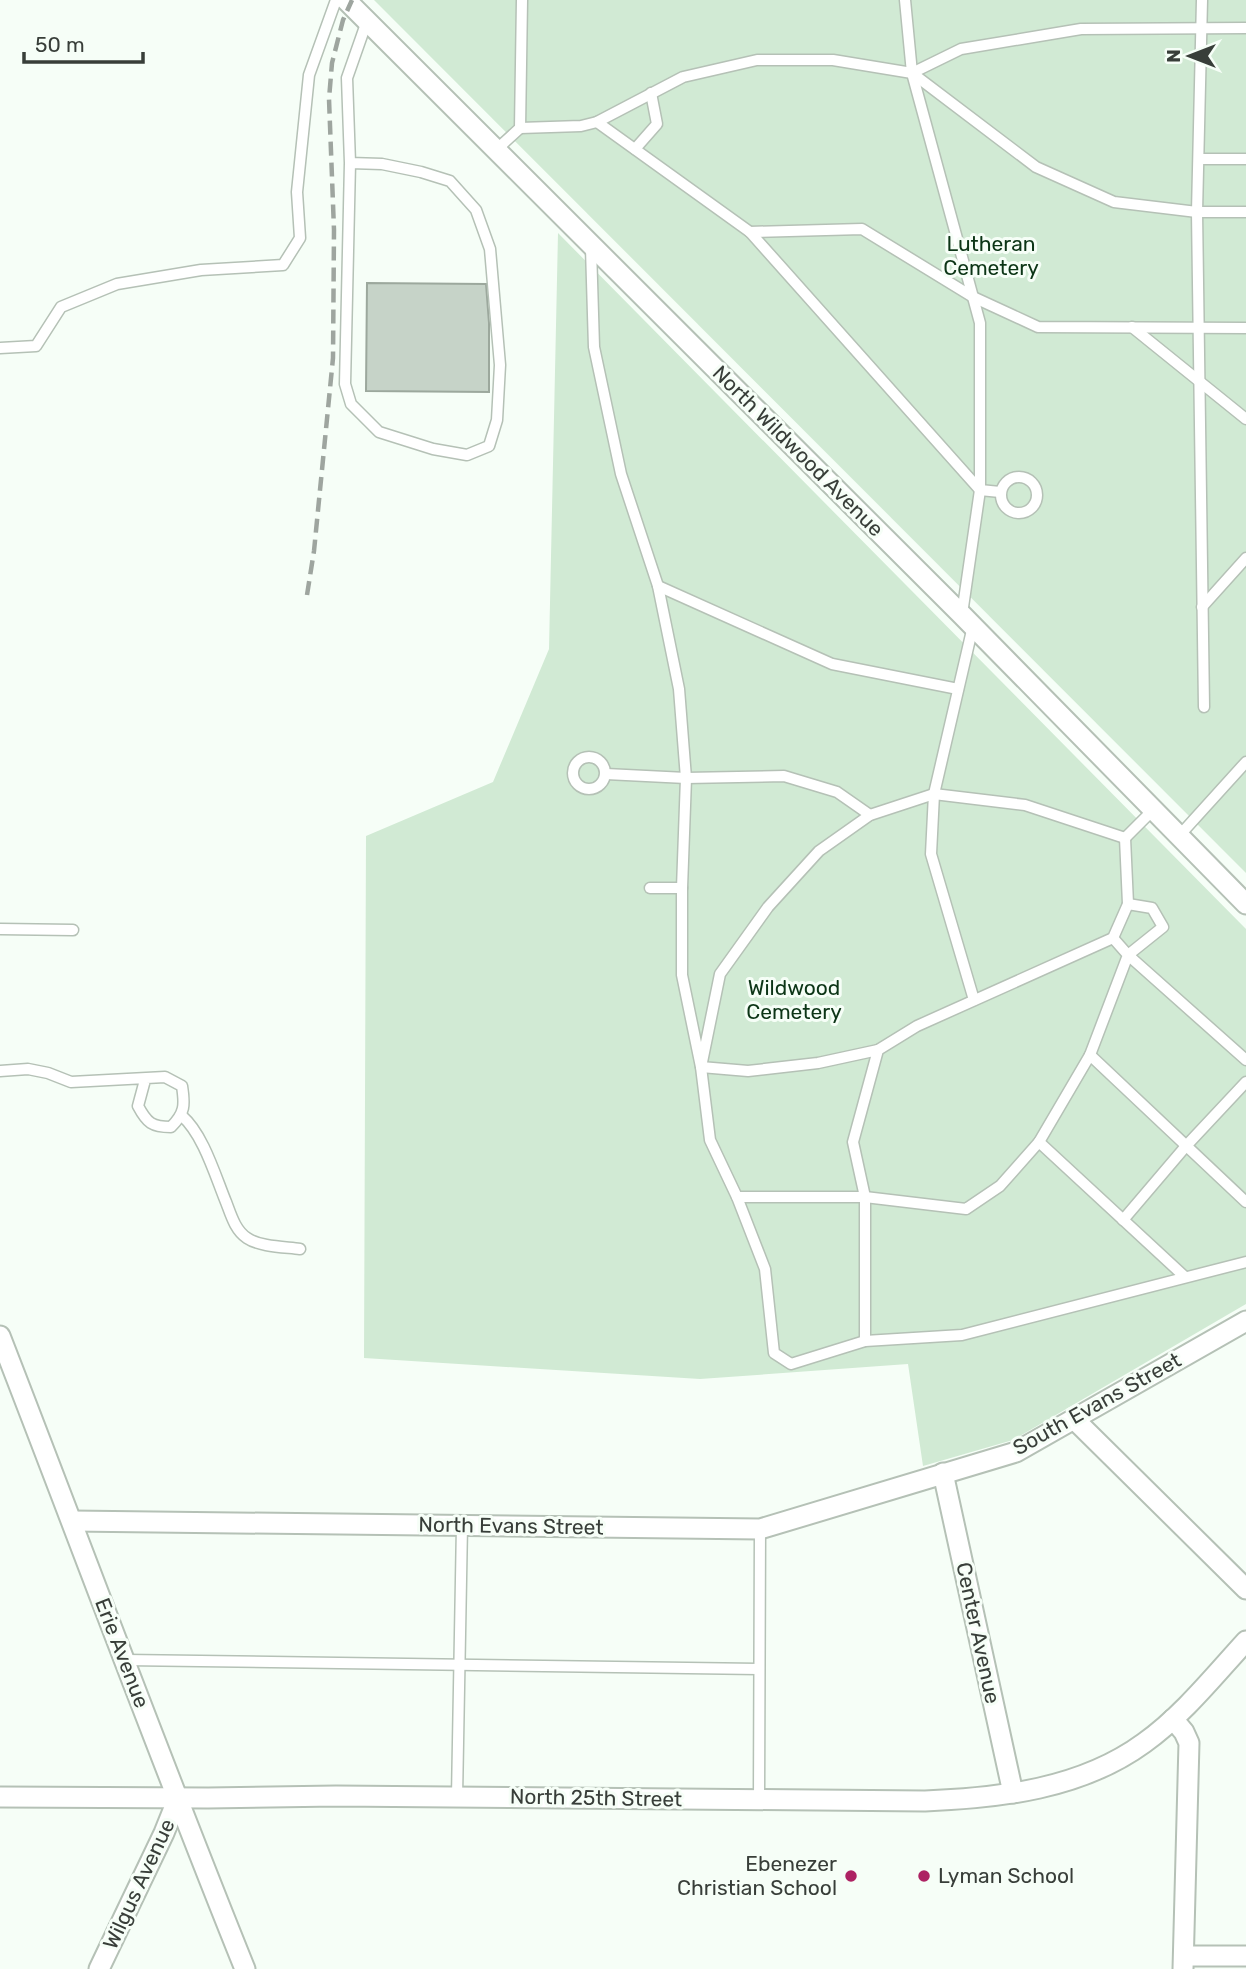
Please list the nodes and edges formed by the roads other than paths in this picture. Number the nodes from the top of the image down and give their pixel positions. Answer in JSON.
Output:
{"nodes":[{"id":1,"x":336,"y":0,"type":"edge"},
{"id":2,"x":346,"y":0,"type":"edge"},
{"id":3,"x":522,"y":0,"type":"edge"},
{"id":4,"x":905,"y":0,"type":"edge"},
{"id":5,"x":1202,"y":0,"type":"edge"},
{"id":6,"x":367,"y":21,"type":"junction"},
{"id":7,"x":1202,"y":27,"type":"junction"},
{"id":8,"x":1246,"y":28,"type":"edge"},
{"id":9,"x":912,"y":73,"type":"junction"},
{"id":10,"x":651,"y":93,"type":"junction"},
{"id":11,"x":597,"y":122,"type":"junction"},
{"id":12,"x":520,"y":128,"type":"junction"},
{"id":13,"x":635,"y":149,"type":"junction"},
{"id":14,"x":496,"y":150,"type":"junction"},
{"id":15,"x":1199,"y":159,"type":"junction"},
{"id":16,"x":1246,"y":159,"type":"edge"},
{"id":17,"x":350,"y":163,"type":"junction"},
{"id":18,"x":1197,"y":212,"type":"junction"},
{"id":19,"x":1246,"y":212,"type":"edge"},
{"id":20,"x":750,"y":232,"type":"junction"},
{"id":21,"x":591,"y":244,"type":"junction"},
{"id":22,"x":973,"y":297,"type":"junction"},
{"id":23,"x":1132,"y":327,"type":"junction"},
{"id":24,"x":1199,"y":327,"type":"junction"},
{"id":25,"x":1246,"y":328,"type":"edge"},
{"id":26,"x":0,"y":348,"type":"edge"},
{"id":27,"x":1199,"y":381,"type":"junction"},
{"id":28,"x":1246,"y":419,"type":"edge"},
{"id":29,"x":980,"y":490,"type":"junction"},
{"id":30,"x":1000,"y":492,"type":"dead end"},
{"id":31,"x":1246,"y":558,"type":"edge"},
{"id":32,"x":658,"y":586,"type":"junction"},
{"id":33,"x":1202,"y":607,"type":"junction"},
{"id":34,"x":967,"y":620,"type":"junction"},
{"id":35,"x":958,"y":689,"type":"junction"},
{"id":36,"x":1204,"y":707,"type":"dead end"},
{"id":37,"x":1246,"y":762,"type":"edge"},
{"id":38,"x":606,"y":774,"type":"dead end"},
{"id":39,"x":686,"y":778,"type":"junction"},
{"id":40,"x":934,"y":794,"type":"junction"},
{"id":41,"x":1153,"y":810,"type":"junction"},
{"id":42,"x":870,"y":815,"type":"junction"},
{"id":43,"x":1179,"y":836,"type":"junction"},
{"id":44,"x":1125,"y":838,"type":"junction"},
{"id":45,"x":650,"y":888,"type":"dead end"},
{"id":46,"x":682,"y":888,"type":"junction"},
{"id":47,"x":1128,"y":904,"type":"junction"},
{"id":48,"x":1246,"y":904,"type":"edge"},
{"id":49,"x":0,"y":929,"type":"edge"},
{"id":50,"x":73,"y":930,"type":"dead end"},
{"id":51,"x":1113,"y":938,"type":"junction"},
{"id":52,"x":1128,"y":955,"type":"junction"},
{"id":53,"x":974,"y":1000,"type":"junction"},
{"id":54,"x":878,"y":1050,"type":"junction"},
{"id":55,"x":1090,"y":1055,"type":"junction"},
{"id":56,"x":1246,"y":1060,"type":"edge"},
{"id":57,"x":701,"y":1067,"type":"junction"},
{"id":58,"x":0,"y":1070,"type":"edge"},
{"id":59,"x":145,"y":1080,"type":"junction"},
{"id":60,"x":1246,"y":1082,"type":"edge"},
{"id":61,"x":181,"y":1116,"type":"junction"},
{"id":62,"x":1039,"y":1142,"type":"junction"},
{"id":63,"x":1186,"y":1146,"type":"junction"},
{"id":64,"x":737,"y":1197,"type":"junction"},
{"id":65,"x":865,"y":1197,"type":"junction"},
{"id":66,"x":1246,"y":1202,"type":"edge"},
{"id":67,"x":1123,"y":1220,"type":"junction"},
{"id":68,"x":300,"y":1249,"type":"dead end"},
{"id":69,"x":1246,"y":1262,"type":"edge"},
{"id":70,"x":1185,"y":1277,"type":"junction"},
{"id":71,"x":1246,"y":1321,"type":"edge"},
{"id":72,"x":0,"y":1336,"type":"edge"},
{"id":73,"x":865,"y":1341,"type":"junction"},
{"id":74,"x":1074,"y":1419,"type":"junction"},
{"id":75,"x":943,"y":1473,"type":"junction"},
{"id":76,"x":72,"y":1521,"type":"junction"},
{"id":77,"x":461,"y":1525,"type":"junction"},
{"id":78,"x":760,"y":1529,"type":"junction"},
{"id":79,"x":1246,"y":1589,"type":"edge"},
{"id":80,"x":1246,"y":1641,"type":"edge"},
{"id":81,"x":125,"y":1660,"type":"junction"},
{"id":82,"x":459,"y":1665,"type":"junction"},
{"id":83,"x":759,"y":1669,"type":"junction"},
{"id":84,"x":1173,"y":1719,"type":"junction"},
{"id":85,"x":1013,"y":1793,"type":"junction"},
{"id":86,"x":0,"y":1797,"type":"edge"},
{"id":87,"x":457,"y":1797,"type":"junction"},
{"id":88,"x":178,"y":1798,"type":"junction"},
{"id":89,"x":759,"y":1800,"type":"junction"},
{"id":90,"x":1246,"y":1956,"type":"edge"},
{"id":91,"x":1184,"y":1962,"type":"edge"},
{"id":92,"x":99,"y":1969,"type":"edge"},
{"id":93,"x":245,"y":1969,"type":"edge"}],
"edges":[{"from":1,"to":26,"type":"lane"},
{"from":2,"to":6,"type":"street","name":"North Wildwood Avenue"},
{"from":3,"to":12,"type":"lane"},
{"from":4,"to":9,"type":"lane"},
{"from":5,"to":7,"type":"lane"},
{"from":6,"to":14,"type":"street","name":"North Wildwood Avenue"},
{"from":6,"to":17,"type":"lane"},
{"from":7,"to":8,"type":"lane"},
{"from":7,"to":9,"type":"lane"},
{"from":7,"to":15,"type":"lane"},
{"from":9,"to":10,"type":"lane"},
{"from":9,"to":18,"type":"lane"},
{"from":9,"to":22,"type":"lane"},
{"from":10,"to":11,"type":"lane"},
{"from":10,"to":13,"type":"lane"},
{"from":11,"to":12,"type":"lane"},
{"from":11,"to":13,"type":"lane"},
{"from":12,"to":14,"type":"lane"},
{"from":13,"to":20,"type":"lane"},
{"from":14,"to":21,"type":"street","name":"North Wildwood Avenue"},
{"from":15,"to":16,"type":"lane"},
{"from":15,"to":18,"type":"lane"},
{"from":17,"to":17,"type":"lane"},
{"from":18,"to":19,"type":"lane"},
{"from":18,"to":24,"type":"lane"},
{"from":20,"to":22,"type":"lane"},
{"from":20,"to":29,"type":"lane"},
{"from":21,"to":32,"type":"lane"},
{"from":21,"to":34,"type":"street","name":"North Wildwood Avenue"},
{"from":22,"to":23,"type":"lane"},
{"from":22,"to":29,"type":"lane"},
{"from":23,"to":24,"type":"lane"},
{"from":23,"to":27,"type":"lane"},
{"from":24,"to":25,"type":"lane"},
{"from":24,"to":27,"type":"lane"},
{"from":27,"to":28,"type":"lane"},
{"from":27,"to":33,"type":"lane"},
{"from":29,"to":30,"type":"lane"},
{"from":29,"to":34,"type":"lane"},
{"from":31,"to":33,"type":"lane"},
{"from":32,"to":35,"type":"lane"},
{"from":32,"to":39,"type":"lane"},
{"from":33,"to":36,"type":"lane"},
{"from":34,"to":35,"type":"lane"},
{"from":34,"to":41,"type":"street","name":"North Wildwood Avenue"},
{"from":35,"to":40,"type":"lane"},
{"from":37,"to":43,"type":"lane"},
{"from":38,"to":39,"type":"lane"},
{"from":39,"to":42,"type":"lane"},
{"from":39,"to":46,"type":"lane"},
{"from":40,"to":42,"type":"lane"},
{"from":40,"to":44,"type":"lane"},
{"from":40,"to":53,"type":"lane"},
{"from":41,"to":43,"type":"street","name":"North Wildwood Avenue"},
{"from":41,"to":44,"type":"lane"},
{"from":42,"to":57,"type":"lane"},
{"from":43,"to":48,"type":"street","name":"North Wildwood Avenue"},
{"from":44,"to":47,"type":"lane"},
{"from":45,"to":46,"type":"lane"},
{"from":46,"to":57,"type":"lane"},
{"from":47,"to":51,"type":"lane"},
{"from":47,"to":52,"type":"lane"},
{"from":49,"to":50,"type":"lane"},
{"from":51,"to":52,"type":"lane"},
{"from":51,"to":53,"type":"lane"},
{"from":52,"to":55,"type":"lane"},
{"from":52,"to":56,"type":"lane"},
{"from":53,"to":54,"type":"lane"},
{"from":54,"to":57,"type":"lane"},
{"from":54,"to":65,"type":"lane"},
{"from":55,"to":62,"type":"lane"},
{"from":55,"to":63,"type":"lane"},
{"from":57,"to":64,"type":"lane"},
{"from":58,"to":59,"type":"lane"},
{"from":59,"to":61,"type":"lane"},
{"from":59,"to":61,"type":"lane"},
{"from":60,"to":63,"type":"lane"},
{"from":61,"to":68,"type":"lane"},
{"from":62,"to":65,"type":"lane"},
{"from":62,"to":67,"type":"lane"},
{"from":63,"to":66,"type":"lane"},
{"from":63,"to":67,"type":"lane"},
{"from":64,"to":65,"type":"lane"},
{"from":64,"to":73,"type":"lane"},
{"from":65,"to":73,"type":"lane"},
{"from":67,"to":70,"type":"lane"},
{"from":69,"to":70,"type":"lane"},
{"from":70,"to":73,"type":"lane"},
{"from":71,"to":74,"type":"street","name":"South Evans Street"},
{"from":72,"to":76,"type":"street","name":"Erie Avenue"},
{"from":74,"to":75,"type":"street","name":"South Evans Street"},
{"from":74,"to":79,"type":"street"},
{"from":75,"to":78,"type":"street","name":"North Evans Street"},
{"from":75,"to":85,"type":"street","name":"Center Avenue"},
{"from":76,"to":77,"type":"street","name":"North Evans Street"},
{"from":76,"to":81,"type":"street","name":"Erie Avenue"},
{"from":77,"to":78,"type":"street","name":"North Evans Street"},
{"from":77,"to":82,"type":"lane"},
{"from":78,"to":83,"type":"lane"},
{"from":80,"to":84,"type":"street","name":"North 25th Street"},
{"from":81,"to":82,"type":"lane"},
{"from":81,"to":88,"type":"street","name":"Erie Avenue"},
{"from":82,"to":83,"type":"lane"},
{"from":82,"to":87,"type":"lane"},
{"from":83,"to":89,"type":"lane"},
{"from":84,"to":85,"type":"street","name":"North 25th Street"},
{"from":84,"to":91,"type":"street"},
{"from":85,"to":89,"type":"street","name":"North 25th Street"},
{"from":86,"to":88,"type":"street","name":"North 25th Street"},
{"from":87,"to":88,"type":"street","name":"North 25th Street"},
{"from":87,"to":89,"type":"street","name":"North 25th Street"},
{"from":88,"to":92,"type":"street","name":"Wilgus Avenue"},
{"from":88,"to":93,"type":"street","name":"Erie Avenue"},
{"from":90,"to":91,"type":"street"}]}
